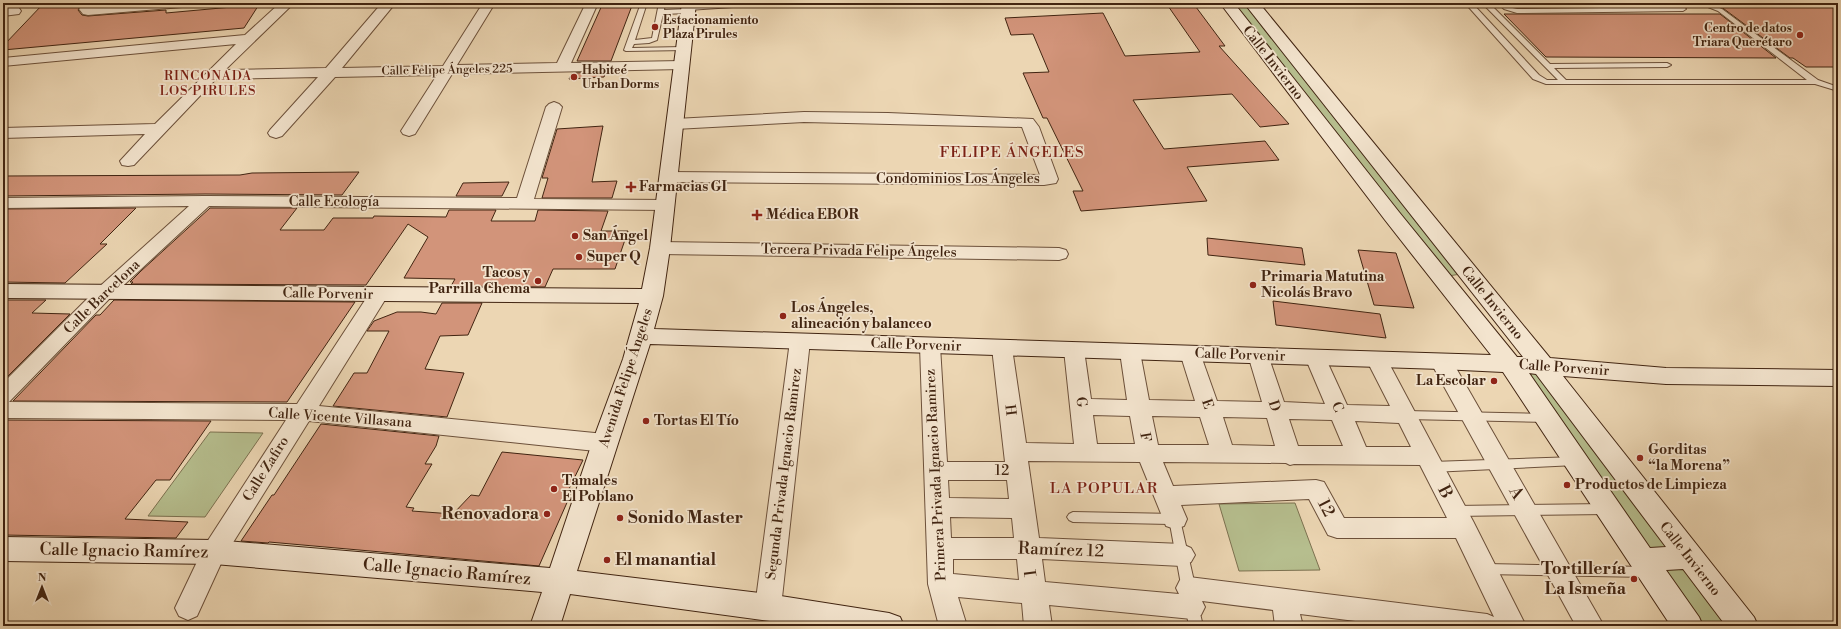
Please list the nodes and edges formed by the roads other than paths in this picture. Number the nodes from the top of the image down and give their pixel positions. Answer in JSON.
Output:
{"nodes":[{"id":1,"x":92,"y":3,"type":"edge"},
{"id":2,"x":182,"y":3,"type":"edge"},
{"id":3,"x":489,"y":3,"type":"edge"},
{"id":4,"x":592,"y":3,"type":"edge"},
{"id":5,"x":644,"y":3,"type":"edge"},
{"id":6,"x":662,"y":3,"type":"edge"},
{"id":7,"x":733,"y":3,"type":"edge"},
{"id":8,"x":1227,"y":3,"type":"edge"},
{"id":9,"x":1251,"y":3,"type":"edge"},
{"id":10,"x":1468,"y":3,"type":"edge"},
{"id":11,"x":1485,"y":3,"type":"edge"},
{"id":12,"x":1501,"y":3,"type":"edge"},
{"id":13,"x":1676,"y":3,"type":"edge"},
{"id":14,"x":1701,"y":3,"type":"edge"},
{"id":15,"x":285,"y":5,"type":"dead end"},
{"id":16,"x":386,"y":6,"type":"dead end"},
{"id":17,"x":688,"y":7,"type":"edge"},
{"id":18,"x":660,"y":12,"type":"junction"},
{"id":19,"x":250,"y":39,"type":"junction"},
{"id":20,"x":631,"y":42,"type":"junction"},
{"id":21,"x":682,"y":56,"type":"junction"},
{"id":22,"x":3,"y":62,"type":"edge"},
{"id":23,"x":564,"y":63,"type":"junction"},
{"id":24,"x":450,"y":65,"type":"junction"},
{"id":25,"x":1667,"y":65,"type":"dead end"},
{"id":26,"x":1547,"y":66,"type":"junction"},
{"id":27,"x":335,"y":68,"type":"junction"},
{"id":28,"x":216,"y":70,"type":"junction"},
{"id":29,"x":1564,"y":82,"type":"junction"},
{"id":30,"x":1815,"y":82,"type":"junction"},
{"id":31,"x":1838,"y":89,"type":"edge"},
{"id":32,"x":554,"y":107,"type":"dead end"},
{"id":33,"x":675,"y":124,"type":"junction"},
{"id":34,"x":159,"y":129,"type":"junction"},
{"id":35,"x":409,"y":131,"type":"dead end"},
{"id":36,"x":3,"y":133,"type":"edge"},
{"id":37,"x":276,"y":133,"type":"dead end"},
{"id":38,"x":128,"y":161,"type":"dead end"},
{"id":39,"x":668,"y":177,"type":"junction"},
{"id":40,"x":205,"y":201,"type":"junction"},
{"id":41,"x":3,"y":203,"type":"edge"},
{"id":42,"x":524,"y":203,"type":"junction"},
{"id":43,"x":665,"y":205,"type":"junction"},
{"id":44,"x":660,"y":248,"type":"junction"},
{"id":45,"x":1059,"y":254,"type":"dead end"},
{"id":46,"x":3,"y":291,"type":"edge"},
{"id":47,"x":105,"y":292,"type":"junction"},
{"id":48,"x":378,"y":295,"type":"junction"},
{"id":49,"x":652,"y":296,"type":"junction"},
{"id":50,"x":642,"y":336,"type":"junction"},
{"id":51,"x":800,"y":341,"type":"junction"},
{"id":52,"x":930,"y":346,"type":"junction"},
{"id":53,"x":1002,"y":348,"type":"junction"},
{"id":54,"x":1074,"y":350,"type":"junction"},
{"id":55,"x":1130,"y":352,"type":"junction"},
{"id":56,"x":1190,"y":353,"type":"junction"},
{"id":57,"x":1258,"y":356,"type":"junction"},
{"id":58,"x":1315,"y":357,"type":"junction"},
{"id":59,"x":1377,"y":359,"type":"junction"},
{"id":60,"x":1441,"y":361,"type":"junction"},
{"id":61,"x":1510,"y":364,"type":"junction"},
{"id":62,"x":1543,"y":366,"type":"junction"},
{"id":63,"x":1838,"y":378,"type":"edge"},
{"id":64,"x":3,"y":396,"type":"edge"},
{"id":65,"x":1081,"y":407,"type":"junction"},
{"id":66,"x":1140,"y":407,"type":"junction"},
{"id":67,"x":1208,"y":409,"type":"junction"},
{"id":68,"x":3,"y":410,"type":"edge"},
{"id":69,"x":1276,"y":410,"type":"junction"},
{"id":70,"x":302,"y":412,"type":"junction"},
{"id":71,"x":1340,"y":413,"type":"junction"},
{"id":72,"x":1406,"y":415,"type":"junction"},
{"id":73,"x":1473,"y":418,"type":"junction"},
{"id":74,"x":1547,"y":418,"type":"junction"},
{"id":75,"x":605,"y":443,"type":"junction"},
{"id":76,"x":1087,"y":453,"type":"junction"},
{"id":77,"x":1148,"y":454,"type":"junction"},
{"id":78,"x":1224,"y":455,"type":"junction"},
{"id":79,"x":1290,"y":456,"type":"junction"},
{"id":80,"x":1359,"y":456,"type":"junction"},
{"id":81,"x":1576,"y":461,"type":"junction"},
{"id":82,"x":1017,"y":462,"type":"junction"},
{"id":83,"x":1429,"y":462,"type":"junction"},
{"id":84,"x":1499,"y":464,"type":"junction"},
{"id":85,"x":936,"y":471,"type":"junction"},
{"id":86,"x":1165,"y":496,"type":"junction"},
{"id":87,"x":938,"y":507,"type":"junction"},
{"id":88,"x":1609,"y":509,"type":"junction"},
{"id":89,"x":1526,"y":511,"type":"junction"},
{"id":90,"x":1024,"y":515,"type":"junction"},
{"id":91,"x":1073,"y":517,"type":"dead end"},
{"id":92,"x":1175,"y":519,"type":"junction"},
{"id":93,"x":1459,"y":519,"type":"junction"},
{"id":94,"x":1028,"y":548,"type":"junction"},
{"id":95,"x":3,"y":549,"type":"edge"},
{"id":96,"x":940,"y":549,"type":"junction"},
{"id":97,"x":214,"y":552,"type":"junction"},
{"id":98,"x":1182,"y":555,"type":"junction"},
{"id":99,"x":1689,"y":557,"type":"junction"},
{"id":100,"x":1647,"y":566,"type":"junction"},
{"id":101,"x":1483,"y":569,"type":"junction"},
{"id":102,"x":1559,"y":570,"type":"junction"},
{"id":103,"x":560,"y":581,"type":"junction"},
{"id":104,"x":941,"y":584,"type":"junction"},
{"id":105,"x":1034,"y":593,"type":"junction"},
{"id":106,"x":1285,"y":600,"type":"junction"},
{"id":107,"x":768,"y":607,"type":"junction"},
{"id":108,"x":1192,"y":607,"type":"edge"},
{"id":109,"x":188,"y":608,"type":"dead end"},
{"id":110,"x":545,"y":626,"type":"edge"},
{"id":111,"x":889,"y":626,"type":"edge"},
{"id":112,"x":953,"y":626,"type":"edge"},
{"id":113,"x":1038,"y":626,"type":"edge"},
{"id":114,"x":1289,"y":626,"type":"edge"},
{"id":115,"x":1487,"y":626,"type":"edge"},
{"id":116,"x":1512,"y":626,"type":"edge"},
{"id":117,"x":1590,"y":626,"type":"edge"},
{"id":118,"x":1688,"y":626,"type":"edge"},
{"id":119,"x":1743,"y":626,"type":"edge"}],
"edges":[{"from":1,"to":2,"type":"street"},
{"from":3,"to":24,"type":"street"},
{"from":4,"to":23,"type":"street"},
{"from":5,"to":20,"type":"lane"},
{"from":6,"to":18,"type":"lane"},
{"from":7,"to":17,"type":"street"},
{"from":8,"to":61,"type":"street","name":"Calle Invierno"},
{"from":9,"to":62,"type":"street","name":"Calle Invierno"},
{"from":10,"to":29,"type":"lane"},
{"from":11,"to":26,"type":"lane"},
{"from":12,"to":13,"type":"lane"},
{"from":14,"to":30,"type":"lane"},
{"from":15,"to":19,"type":"street"},
{"from":16,"to":27,"type":"street"},
{"from":17,"to":18,"type":"lane"},
{"from":17,"to":21,"type":"street","name":"Avenida Felipe Ángeles"},
{"from":18,"to":20,"type":"lane"},
{"from":19,"to":22,"type":"street"},
{"from":19,"to":28,"type":"street"},
{"from":20,"to":21,"type":"lane"},
{"from":21,"to":23,"type":"street","name":"Calle Felipe Ángeles 225"},
{"from":21,"to":33,"type":"street","name":"Avenida Felipe Ángeles"},
{"from":23,"to":24,"type":"street","name":"Calle Felipe Ángeles 225"},
{"from":24,"to":27,"type":"street","name":"Calle Felipe Ángeles 225"},
{"from":24,"to":35,"type":"street"},
{"from":25,"to":26,"type":"lane"},
{"from":26,"to":29,"type":"lane"},
{"from":27,"to":28,"type":"street","name":"Calle Felipe Ángeles 225"},
{"from":27,"to":37,"type":"street"},
{"from":28,"to":34,"type":"street"},
{"from":29,"to":30,"type":"lane"},
{"from":30,"to":31,"type":"lane"},
{"from":32,"to":42,"type":"street"},
{"from":33,"to":39,"type":"street","name":"Avenida Felipe Ángeles"},
{"from":33,"to":39,"type":"street","name":"Condominios Los Ángeles"},
{"from":34,"to":36,"type":"street"},
{"from":34,"to":38,"type":"street"},
{"from":39,"to":43,"type":"street","name":"Avenida Felipe Ángeles"},
{"from":40,"to":41,"type":"street","name":"Calle Ecología"},
{"from":40,"to":42,"type":"street","name":"Calle Ecología"},
{"from":40,"to":47,"type":"street","name":"Calle Barcelona"},
{"from":42,"to":43,"type":"street","name":"Calle Ecología"},
{"from":43,"to":44,"type":"street","name":"Avenida Felipe Ángeles"},
{"from":44,"to":45,"type":"street","name":"Tercera Privada Felipe Ángeles"},
{"from":44,"to":49,"type":"street","name":"Avenida Felipe Ángeles"},
{"from":46,"to":47,"type":"street","name":"Calle Porvenir"},
{"from":47,"to":48,"type":"street","name":"Calle Porvenir"},
{"from":47,"to":64,"type":"street","name":"Calle Barcelona"},
{"from":48,"to":49,"type":"street","name":"Calle Porvenir"},
{"from":48,"to":70,"type":"street","name":"Calle Zafiro"},
{"from":49,"to":50,"type":"street","name":"Avenida Felipe Ángeles"},
{"from":50,"to":51,"type":"street","name":"Calle Porvenir"},
{"from":50,"to":75,"type":"street","name":"Avenida Felipe Ángeles"},
{"from":51,"to":52,"type":"street","name":"Calle Porvenir"},
{"from":51,"to":107,"type":"street","name":"Segunda Privada Ignacio Ramirez"},
{"from":52,"to":53,"type":"street","name":"Calle Porvenir"},
{"from":52,"to":85,"type":"street","name":"Primera Privada Ignacio Ramirez"},
{"from":53,"to":54,"type":"street","name":"Calle Porvenir"},
{"from":53,"to":82,"type":"street","name":"H"},
{"from":54,"to":55,"type":"street","name":"Calle Porvenir"},
{"from":54,"to":65,"type":"street","name":"G"},
{"from":55,"to":56,"type":"street","name":"Calle Porvenir"},
{"from":55,"to":66,"type":"street","name":"F"},
{"from":56,"to":57,"type":"street","name":"Calle Porvenir"},
{"from":56,"to":67,"type":"street","name":"E"},
{"from":57,"to":58,"type":"street","name":"Calle Porvenir"},
{"from":57,"to":69,"type":"street","name":"D"},
{"from":58,"to":59,"type":"street","name":"Calle Porvenir"},
{"from":58,"to":71,"type":"street","name":"C"},
{"from":59,"to":60,"type":"street","name":"Calle Porvenir"},
{"from":59,"to":72,"type":"street","name":"B"},
{"from":60,"to":61,"type":"street","name":"Calle Porvenir"},
{"from":60,"to":73,"type":"street","name":"A"},
{"from":61,"to":62,"type":"street","name":"Calle Porvenir"},
{"from":61,"to":74,"type":"street","name":"Calle Invierno"},
{"from":62,"to":63,"type":"street","name":"Calle Porvenir"},
{"from":62,"to":99,"type":"street","name":"Calle Invierno"},
{"from":65,"to":66,"type":"street"},
{"from":65,"to":76,"type":"street","name":"G"},
{"from":66,"to":67,"type":"street"},
{"from":66,"to":77,"type":"street","name":"F"},
{"from":67,"to":69,"type":"street"},
{"from":67,"to":78,"type":"street","name":"E"},
{"from":68,"to":70,"type":"street","name":"Calle Vicente Villasana"},
{"from":69,"to":71,"type":"street"},
{"from":69,"to":79,"type":"street","name":"D"},
{"from":70,"to":75,"type":"street","name":"Calle Vicente Villasana"},
{"from":70,"to":97,"type":"street","name":"Calle Zafiro"},
{"from":71,"to":72,"type":"street"},
{"from":71,"to":80,"type":"street","name":"C"},
{"from":72,"to":73,"type":"lane"},
{"from":72,"to":83,"type":"street","name":"B"},
{"from":73,"to":74,"type":"lane"},
{"from":73,"to":84,"type":"street","name":"A"},
{"from":74,"to":81,"type":"street","name":"Calle Invierno"},
{"from":75,"to":103,"type":"street","name":"Avenida Felipe Ángeles"},
{"from":76,"to":77,"type":"street"},
{"from":76,"to":82,"type":"street"},
{"from":77,"to":78,"type":"street"},
{"from":77,"to":86,"type":"street","name":"F"},
{"from":78,"to":79,"type":"street"},
{"from":79,"to":80,"type":"street"},
{"from":80,"to":83,"type":"street"},
{"from":81,"to":84,"type":"lane"},
{"from":81,"to":88,"type":"street","name":"Calle Invierno"},
{"from":82,"to":85,"type":"street","name":"12"},
{"from":82,"to":90,"type":"street","name":"12"},
{"from":83,"to":84,"type":"lane"},
{"from":83,"to":93,"type":"street","name":"B"},
{"from":84,"to":89,"type":"street","name":"A"},
{"from":85,"to":87,"type":"street","name":"Primera Privada Ignacio Ramirez"},
{"from":86,"to":92,"type":"street","name":"F"},
{"from":86,"to":93,"type":"street","name":"12"},
{"from":87,"to":90,"type":"street"},
{"from":87,"to":96,"type":"street","name":"Primera Privada Ignacio Ramirez"},
{"from":88,"to":89,"type":"lane","name":"12"},
{"from":88,"to":100,"type":"street","name":"Calle Invierno"},
{"from":89,"to":93,"type":"lane","name":"12"},
{"from":89,"to":102,"type":"street","name":"A"},
{"from":90,"to":94,"type":"street","name":"1"},
{"from":91,"to":92,"type":"lane"},
{"from":92,"to":98,"type":"lane"},
{"from":93,"to":101,"type":"street","name":"B"},
{"from":94,"to":96,"type":"street","name":"Ramírez 12"},
{"from":94,"to":98,"type":"street","name":"Ramírez 12"},
{"from":94,"to":105,"type":"street","name":"1"},
{"from":95,"to":97,"type":"street","name":"Calle Ignacio Ramírez"},
{"from":96,"to":104,"type":"street","name":"Primera Privada Ignacio Ramirez"},
{"from":97,"to":103,"type":"street","name":"Calle Ignacio Ramírez"},
{"from":97,"to":109,"type":"street","name":"Calle Zafiro"},
{"from":98,"to":108,"type":"lane"},
{"from":99,"to":100,"type":"street"},
{"from":99,"to":119,"type":"street","name":"Calle Invierno"},
{"from":100,"to":102,"type":"lane"},
{"from":100,"to":118,"type":"street","name":"Calle Invierno"},
{"from":101,"to":102,"type":"lane"},
{"from":101,"to":116,"type":"street","name":"B"},
{"from":102,"to":117,"type":"street","name":"A"},
{"from":103,"to":107,"type":"street","name":"Calle Ignacio Ramírez"},
{"from":103,"to":110,"type":"street","name":"Avenida Felipe Ángeles"},
{"from":104,"to":105,"type":"street"},
{"from":104,"to":112,"type":"street","name":"Primera Privada Ignacio Ramirez"},
{"from":105,"to":108,"type":"street"},
{"from":105,"to":113,"type":"street","name":"1"},
{"from":106,"to":108,"type":"street"},
{"from":106,"to":114,"type":"street"},
{"from":106,"to":115,"type":"street"},
{"from":107,"to":111,"type":"street","name":"Calle Ignacio Ramírez"}]}
